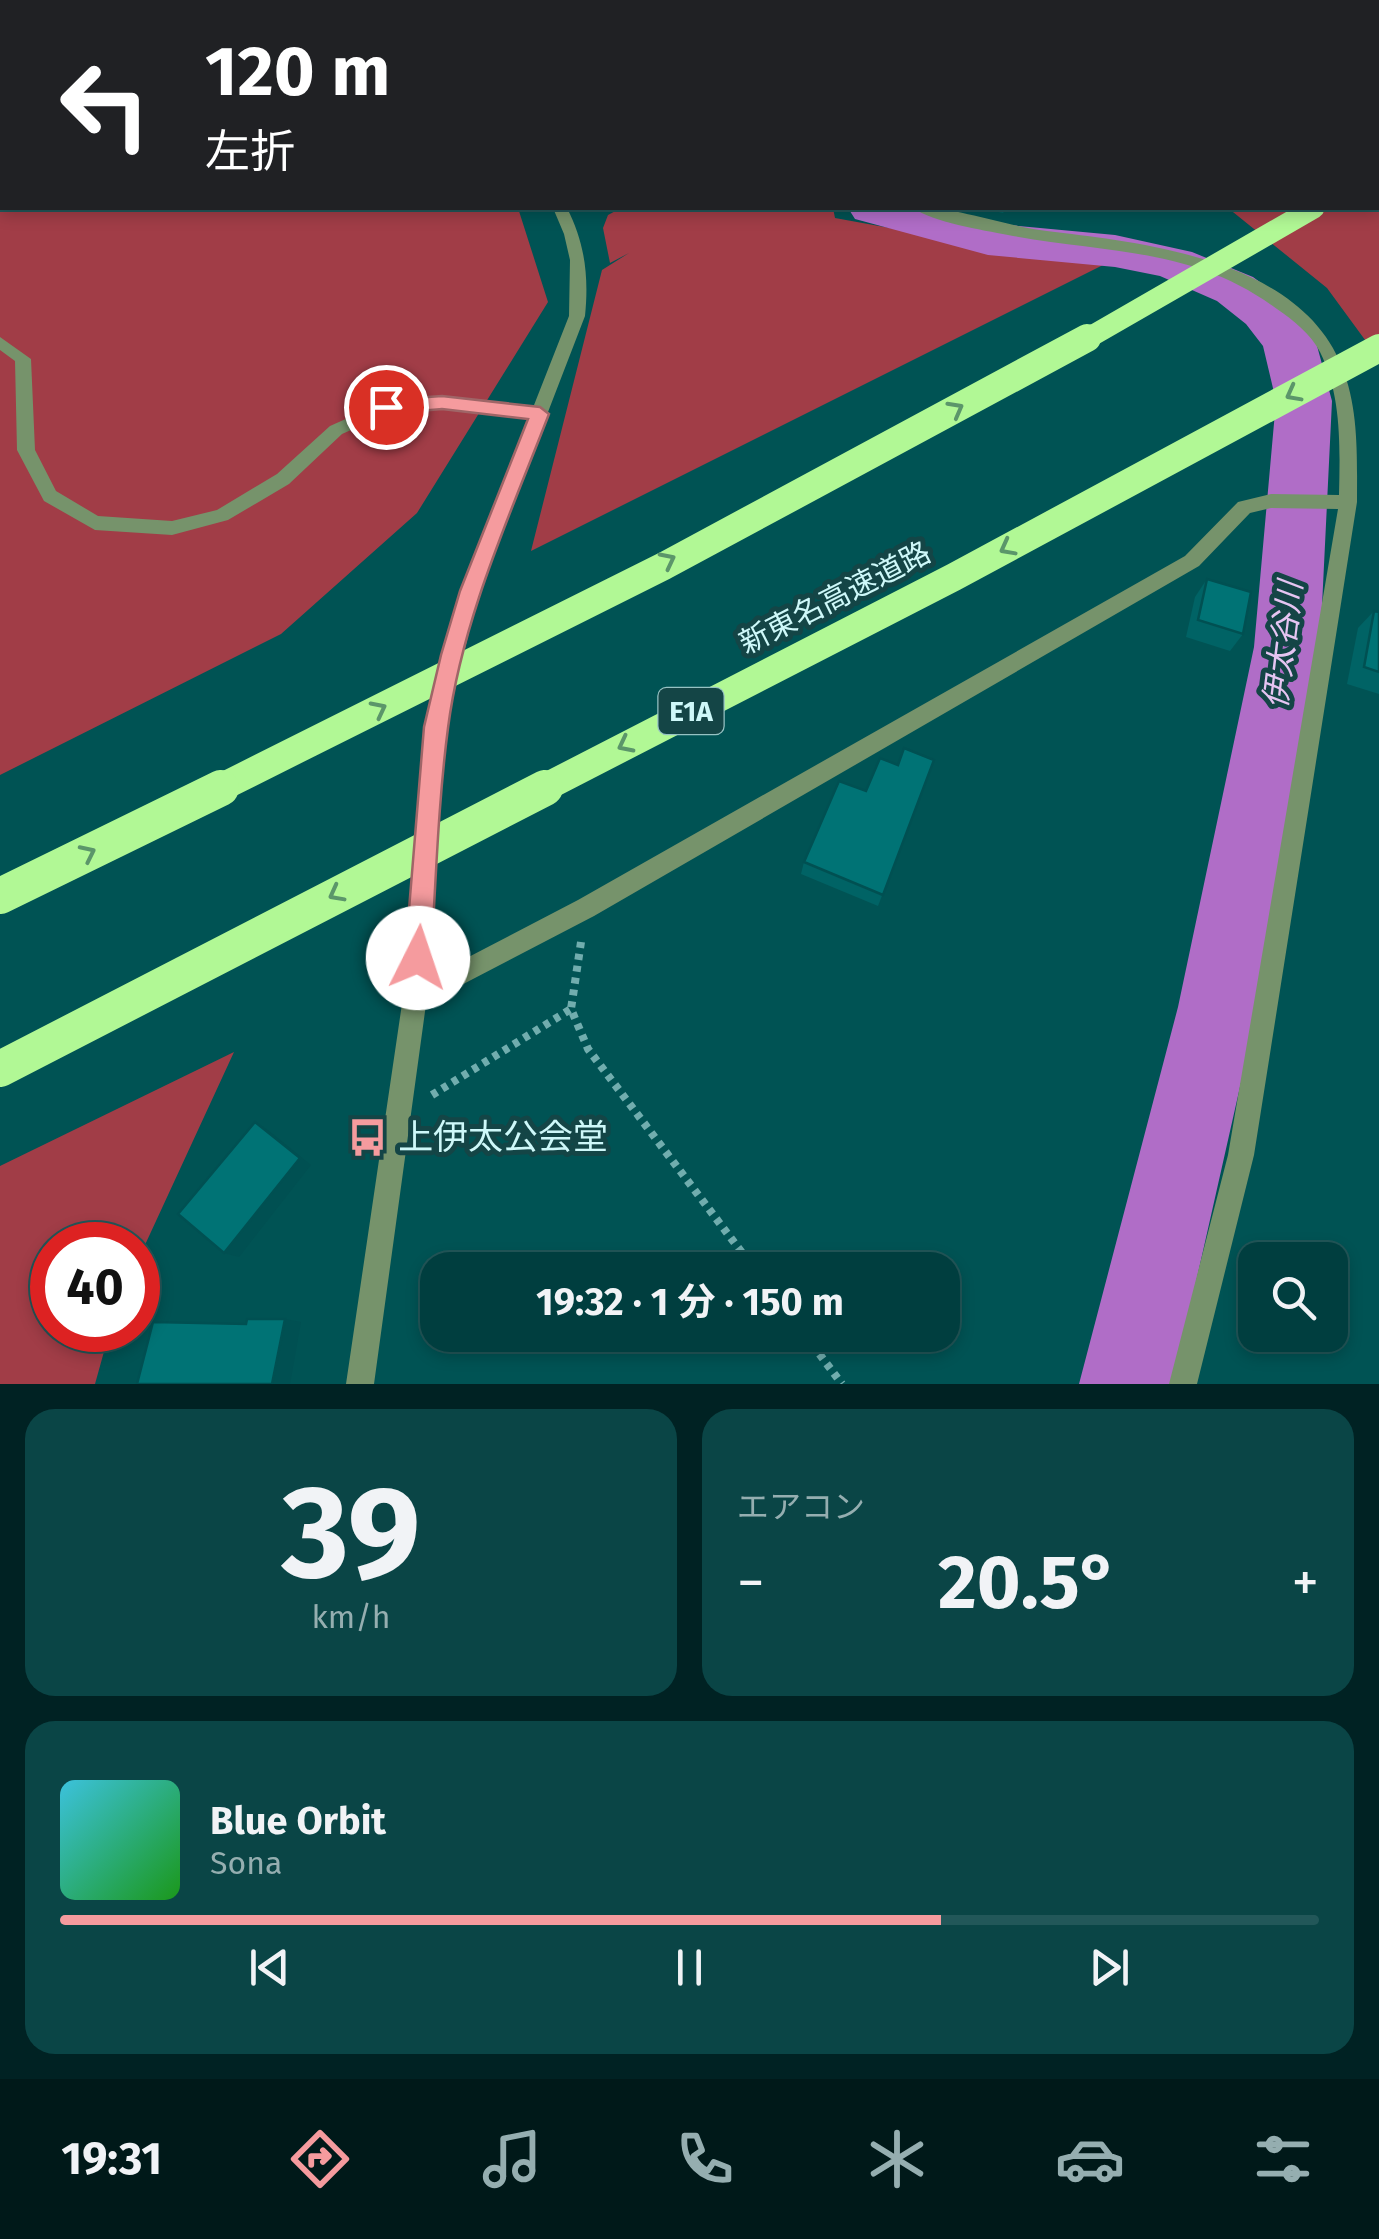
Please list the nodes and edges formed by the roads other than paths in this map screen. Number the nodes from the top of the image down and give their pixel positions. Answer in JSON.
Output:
{"nodes":[{"id":1,"x":561,"y":210,"type":"edge"},
{"id":2,"x":928,"y":210,"type":"edge"},
{"id":3,"x":1310,"y":210,"type":"edge"},
{"id":4,"x":0,"y":342,"type":"edge"},
{"id":5,"x":1379,"y":348,"type":"edge"},
{"id":6,"x":540,"y":414,"type":"junction"},
{"id":7,"x":1339,"y":502,"type":"junction"},
{"id":8,"x":0,"y":896,"type":"edge"},
{"id":9,"x":415,"y":997,"type":"junction"},
{"id":10,"x":0,"y":1069,"type":"edge"},
{"id":11,"x":360,"y":1384,"type":"edge"},
{"id":12,"x":1183,"y":1384,"type":"edge"}],
"edges":[{"from":1,"to":6,"type":"street"},
{"from":2,"to":7,"type":"street"},
{"from":8,"to":3,"type":"highway","one_way":true,"bridge":true},
{"from":4,"to":6,"type":"street"},
{"from":5,"to":10,"type":"highway","name":"新東名高速道路","number":"E1A","one_way":true,"bridge":true},
{"from":6,"to":9,"type":"street"},
{"from":7,"to":9,"type":"street"},
{"from":7,"to":12,"type":"street"},
{"from":9,"to":11,"type":"street"}]}
